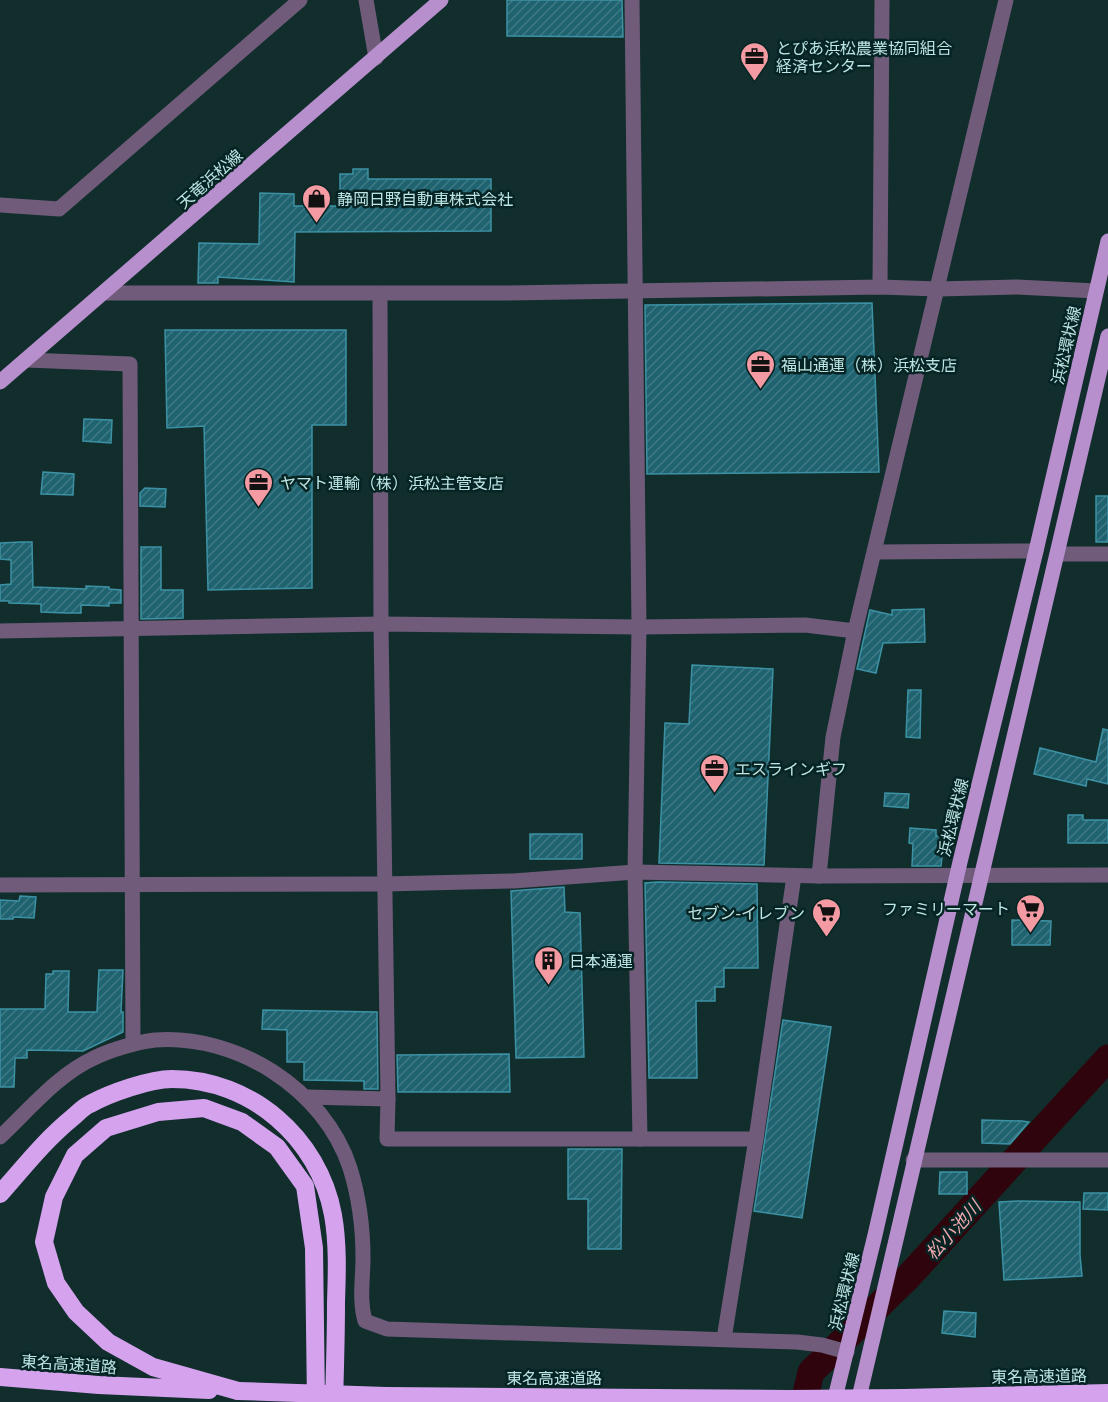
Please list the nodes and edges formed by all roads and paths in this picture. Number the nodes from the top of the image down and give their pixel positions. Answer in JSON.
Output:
{"nodes":[{"id":1,"x":300,"y":0,"type":"edge"},
{"id":2,"x":366,"y":0,"type":"edge"},
{"id":3,"x":441,"y":0,"type":"edge"},
{"id":4,"x":632,"y":0,"type":"edge"},
{"id":5,"x":882,"y":0,"type":"edge"},
{"id":6,"x":1006,"y":0,"type":"edge"},
{"id":7,"x":376,"y":58,"type":"junction"},
{"id":8,"x":0,"y":205,"type":"edge"},
{"id":9,"x":1108,"y":242,"type":"edge"},
{"id":10,"x":880,"y":286,"type":"junction"},
{"id":11,"x":938,"y":289,"type":"junction"},
{"id":12,"x":635,"y":291,"type":"junction"},
{"id":13,"x":1096,"y":291,"type":"junction"},
{"id":14,"x":104,"y":293,"type":"junction"},
{"id":15,"x":380,"y":294,"type":"junction"},
{"id":16,"x":1108,"y":336,"type":"edge"},
{"id":17,"x":26,"y":360,"type":"junction"},
{"id":18,"x":0,"y":382,"type":"edge"},
{"id":19,"x":1036,"y":551,"type":"junction"},
{"id":20,"x":875,"y":552,"type":"junction"},
{"id":21,"x":1057,"y":554,"type":"junction"},
{"id":22,"x":1108,"y":555,"type":"edge"},
{"id":23,"x":381,"y":624,"type":"junction"},
{"id":24,"x":639,"y":627,"type":"junction"},
{"id":25,"x":133,"y":628,"type":"junction"},
{"id":26,"x":0,"y":631,"type":"edge"},
{"id":27,"x":855,"y":631,"type":"junction"},
{"id":28,"x":635,"y":872,"type":"junction"},
{"id":29,"x":983,"y":874,"type":"junction"},
{"id":30,"x":957,"y":875,"type":"junction"},
{"id":31,"x":1108,"y":875,"type":"edge"},
{"id":32,"x":794,"y":876,"type":"junction"},
{"id":33,"x":819,"y":876,"type":"junction"},
{"id":34,"x":384,"y":884,"type":"junction"},
{"id":35,"x":0,"y":885,"type":"edge"},
{"id":36,"x":132,"y":885,"type":"junction"},
{"id":37,"x":133,"y":1044,"type":"junction"},
{"id":38,"x":307,"y":1097,"type":"junction"},
{"id":39,"x":388,"y":1099,"type":"junction"},
{"id":40,"x":0,"y":1137,"type":"edge"},
{"id":41,"x":640,"y":1139,"type":"junction"},
{"id":42,"x":756,"y":1139,"type":"junction"},
{"id":43,"x":913,"y":1160,"type":"junction"},
{"id":44,"x":1108,"y":1160,"type":"edge"},
{"id":45,"x":0,"y":1194,"type":"edge"},
{"id":46,"x":724,"y":1339,"type":"junction"},
{"id":47,"x":845,"y":1358,"type":"junction"},
{"id":48,"x":0,"y":1377,"type":"edge"},
{"id":49,"x":238,"y":1391,"type":"junction"},
{"id":50,"x":1108,"y":1393,"type":"edge"},
{"id":51,"x":316,"y":1402,"type":"edge"},
{"id":52,"x":334,"y":1402,"type":"edge"},
{"id":53,"x":834,"y":1402,"type":"edge"},
{"id":54,"x":858,"y":1402,"type":"edge"}],
"edges":[{"from":1,"to":8,"type":"street"},
{"from":2,"to":7,"type":"street"},
{"from":3,"to":7,"type":"main road","name":"天竜浜松線"},
{"from":4,"to":12,"type":"street"},
{"from":5,"to":10,"type":"street"},
{"from":6,"to":11,"type":"street"},
{"from":7,"to":14,"type":"main road","name":"天竜浜松線"},
{"from":9,"to":13,"type":"main road","name":"浜松環状線"},
{"from":10,"to":11,"type":"street"},
{"from":10,"to":12,"type":"street"},
{"from":11,"to":13,"type":"street"},
{"from":11,"to":20,"type":"street"},
{"from":12,"to":15,"type":"street"},
{"from":12,"to":24,"type":"street"},
{"from":13,"to":19,"type":"main road","name":"浜松環状線"},
{"from":14,"to":15,"type":"street"},
{"from":14,"to":17,"type":"main road","name":"天竜浜松線"},
{"from":15,"to":23,"type":"street"},
{"from":16,"to":21,"type":"main road"},
{"from":17,"to":18,"type":"main road","name":"天竜浜松線"},
{"from":17,"to":25,"type":"street"},
{"from":19,"to":20,"type":"street"},
{"from":19,"to":30,"type":"main road","name":"浜松環状線"},
{"from":20,"to":27,"type":"street"},
{"from":21,"to":22,"type":"street"},
{"from":21,"to":29,"type":"main road"},
{"from":23,"to":24,"type":"street"},
{"from":23,"to":25,"type":"street"},
{"from":23,"to":34,"type":"street"},
{"from":24,"to":27,"type":"street"},
{"from":24,"to":28,"type":"street"},
{"from":25,"to":26,"type":"street"},
{"from":25,"to":36,"type":"street"},
{"from":27,"to":33,"type":"street"},
{"from":28,"to":32,"type":"street"},
{"from":28,"to":34,"type":"street"},
{"from":28,"to":41,"type":"street"},
{"from":29,"to":30,"type":"street"},
{"from":29,"to":31,"type":"street"},
{"from":29,"to":43,"type":"main road"},
{"from":30,"to":33,"type":"street"},
{"from":30,"to":47,"type":"main road","name":"浜松環状線"},
{"from":32,"to":33,"type":"street"},
{"from":32,"to":42,"type":"street"},
{"from":34,"to":36,"type":"street"},
{"from":34,"to":39,"type":"street"},
{"from":35,"to":36,"type":"street"},
{"from":36,"to":37,"type":"street"},
{"from":37,"to":38,"type":"street"},
{"from":37,"to":40,"type":"street"},
{"from":38,"to":39,"type":"street"},
{"from":38,"to":46,"type":"street"},
{"from":39,"to":41,"type":"street"},
{"from":41,"to":42,"type":"street"},
{"from":42,"to":46,"type":"street"},
{"from":43,"to":44,"type":"street"},
{"from":43,"to":54,"type":"main road"},
{"from":45,"to":52,"type":"highway"},
{"from":46,"to":47,"type":"street"},
{"from":47,"to":53,"type":"main road","name":"浜松環状線"},
{"from":48,"to":49,"type":"highway","name":"東名高速道路"},
{"from":49,"to":50,"type":"highway","name":"東名高速道路","bridge":true},
{"from":49,"to":51,"type":"highway"}]}
